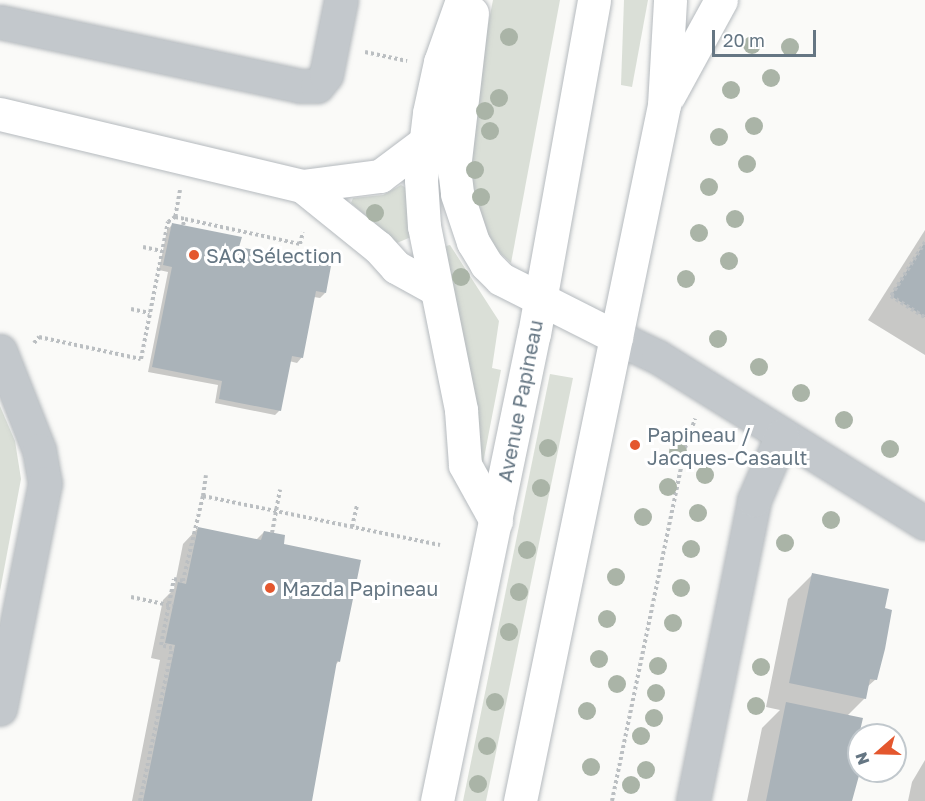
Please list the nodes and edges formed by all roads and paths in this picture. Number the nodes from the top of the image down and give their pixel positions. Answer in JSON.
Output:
{"nodes":[{"id":1,"x":341,"y":0,"type":"edge"},
{"id":2,"x":462,"y":0,"type":"edge"},
{"id":3,"x":473,"y":0,"type":"edge"},
{"id":4,"x":594,"y":0,"type":"edge"},
{"id":5,"x":670,"y":0,"type":"edge"},
{"id":6,"x":721,"y":0,"type":"edge"},
{"id":7,"x":0,"y":22,"type":"edge"},
{"id":8,"x":377,"y":55,"type":"dead end"},
{"id":9,"x":408,"y":62,"type":"dead end"},
{"id":10,"x":664,"y":105,"type":"junction"},
{"id":11,"x":0,"y":114,"type":"edge"},
{"id":12,"x":424,"y":143,"type":"junction"},
{"id":13,"x":181,"y":186,"type":"dead end"},
{"id":14,"x":302,"y":186,"type":"junction"},
{"id":15,"x":175,"y":217,"type":"junction"},
{"id":16,"x":185,"y":219,"type":"junction"},
{"id":17,"x":183,"y":225,"type":"dead end"},
{"id":18,"x":303,"y":228,"type":"dead end"},
{"id":19,"x":925,"y":242,"type":"edge"},
{"id":20,"x":143,"y":248,"type":"dead end"},
{"id":21,"x":162,"y":251,"type":"junction"},
{"id":22,"x":434,"y":288,"type":"junction"},
{"id":23,"x":539,"y":301,"type":"junction"},
{"id":24,"x":131,"y":309,"type":"dead end"},
{"id":25,"x":150,"y":313,"type":"junction"},
{"id":26,"x":925,"y":316,"type":"edge"},
{"id":27,"x":39,"y":337,"type":"dead end"},
{"id":28,"x":616,"y":337,"type":"junction"},
{"id":29,"x":0,"y":351,"type":"edge"},
{"id":30,"x":694,"y":420,"type":"dead end"},
{"id":31,"x":782,"y":435,"type":"junction"},
{"id":32,"x":206,"y":475,"type":"dead end"},
{"id":33,"x":280,"y":490,"type":"dead end"},
{"id":34,"x":203,"y":496,"type":"junction"},
{"id":35,"x":357,"y":505,"type":"dead end"},
{"id":36,"x":276,"y":511,"type":"junction"},
{"id":37,"x":496,"y":521,"type":"junction"},
{"id":38,"x":925,"y":523,"type":"edge"},
{"id":39,"x":352,"y":527,"type":"junction"},
{"id":40,"x":272,"y":532,"type":"dead end"},
{"id":41,"x":440,"y":545,"type":"dead end"},
{"id":42,"x":131,"y":597,"type":"dead end"},
{"id":43,"x":171,"y":605,"type":"junction"},
{"id":44,"x":0,"y":709,"type":"edge"},
{"id":45,"x":140,"y":801,"type":"edge"},
{"id":46,"x":438,"y":801,"type":"edge"},
{"id":47,"x":520,"y":801,"type":"edge"},
{"id":48,"x":612,"y":801,"type":"edge"},
{"id":49,"x":693,"y":801,"type":"edge"}],
"edges":[{"from":1,"to":7,"type":"street"},
{"from":2,"to":12,"type":"main road"},
{"from":3,"to":23,"type":"main road"},
{"from":4,"to":23,"type":"main road","name":"Avenue Papineau"},
{"from":5,"to":10,"type":"main road"},
{"from":6,"to":10,"type":"main road"},
{"from":8,"to":9,"type":"path"},
{"from":10,"to":28,"type":"main road"},
{"from":11,"to":14,"type":"main road"},
{"from":12,"to":14,"type":"main road"},
{"from":12,"to":22,"type":"main road"},
{"from":13,"to":15,"type":"path"},
{"from":14,"to":22,"type":"main road"},
{"from":15,"to":16,"type":"path"},
{"from":15,"to":21,"type":"path"},
{"from":16,"to":17,"type":"path"},
{"from":16,"to":18,"type":"path"},
{"from":19,"to":26,"type":"path"},
{"from":20,"to":21,"type":"path"},
{"from":21,"to":25,"type":"path"},
{"from":22,"to":37,"type":"main road"},
{"from":23,"to":28,"type":"main road"},
{"from":23,"to":37,"type":"main road","name":"Avenue Papineau"},
{"from":24,"to":25,"type":"path"},
{"from":25,"to":27,"type":"path"},
{"from":28,"to":31,"type":"street"},
{"from":28,"to":47,"type":"main road"},
{"from":29,"to":44,"type":"street"},
{"from":30,"to":48,"type":"path"},
{"from":31,"to":38,"type":"street"},
{"from":31,"to":49,"type":"street"},
{"from":32,"to":34,"type":"path"},
{"from":33,"to":36,"type":"path"},
{"from":34,"to":36,"type":"path"},
{"from":34,"to":43,"type":"path"},
{"from":35,"to":39,"type":"path"},
{"from":36,"to":39,"type":"path"},
{"from":36,"to":40,"type":"path"},
{"from":37,"to":46,"type":"main road","name":"Avenue Papineau"},
{"from":39,"to":41,"type":"path"},
{"from":42,"to":43,"type":"path"},
{"from":43,"to":45,"type":"path"}]}
